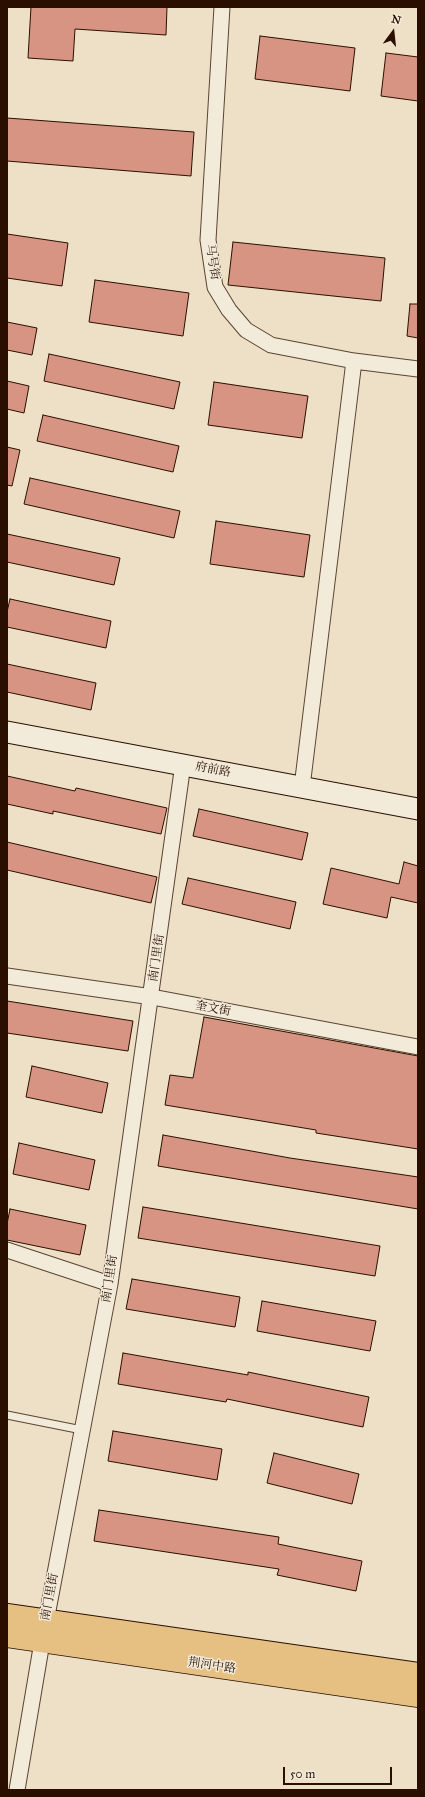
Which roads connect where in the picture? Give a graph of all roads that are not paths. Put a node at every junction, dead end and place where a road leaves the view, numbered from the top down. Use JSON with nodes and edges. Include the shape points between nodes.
{"nodes":[{"id":1,"x":222,"y":7,"type":"edge"},
{"id":2,"x":354,"y":361,"type":"junction"},
{"id":3,"x":418,"y":369,"type":"edge"},
{"id":4,"x":7,"y":732,"type":"edge"},
{"id":5,"x":183,"y":764,"type":"junction"},
{"id":6,"x":302,"y":787,"type":"junction"},
{"id":7,"x":418,"y":809,"type":"edge"},
{"id":8,"x":7,"y":976,"type":"edge"},
{"id":9,"x":152,"y":997,"type":"junction"},
{"id":10,"x":418,"y":1047,"type":"edge"},
{"id":11,"x":7,"y":1250,"type":"edge"},
{"id":12,"x":110,"y":1284,"type":"junction"},
{"id":13,"x":7,"y":1415,"type":"edge"},
{"id":14,"x":82,"y":1430,"type":"junction"},
{"id":15,"x":7,"y":1615,"type":"edge"},
{"id":16,"x":44,"y":1632,"type":"junction"},
{"id":17,"x":7,"y":1636,"type":"edge"},
{"id":18,"x":418,"y":1674,"type":"edge"},
{"id":19,"x":418,"y":1696,"type":"edge"},
{"id":20,"x":17,"y":1790,"type":"edge"}],
"edges":[{"from":1,"to":2,"type":"street","name":"马号街","via":[[208,240],[215,287],[228,310],[246,330],[271,345]]},
{"from":2,"to":3,"type":"street","name":"马号街"},
{"from":2,"to":6,"type":"street"},
{"from":4,"to":5,"type":"main road","name":"府前路"},
{"from":5,"to":6,"type":"main road","name":"府前路"},
{"from":5,"to":9,"type":"street","name":"南门里街"},
{"from":6,"to":7,"type":"main road","name":"府前路"},
{"from":8,"to":9,"type":"street","name":"奎文街"},
{"from":9,"to":10,"type":"street","name":"奎文街"},
{"from":9,"to":12,"type":"street","name":"南门里街"},
{"from":11,"to":12,"type":"street"},
{"from":12,"to":14,"type":"street","name":"南门里街"},
{"from":13,"to":14,"type":"lane"},
{"from":14,"to":16,"type":"street","name":"南门里街"},
{"from":15,"to":16,"type":"main road","name":"荆河中路"},
{"from":16,"to":17,"type":"main road","name":"荆河中路"},
{"from":16,"to":18,"type":"main road","name":"荆河中路"},
{"from":16,"to":19,"type":"main road","name":"荆河中路"},
{"from":16,"to":20,"type":"street","name":"南门里街"}]}
